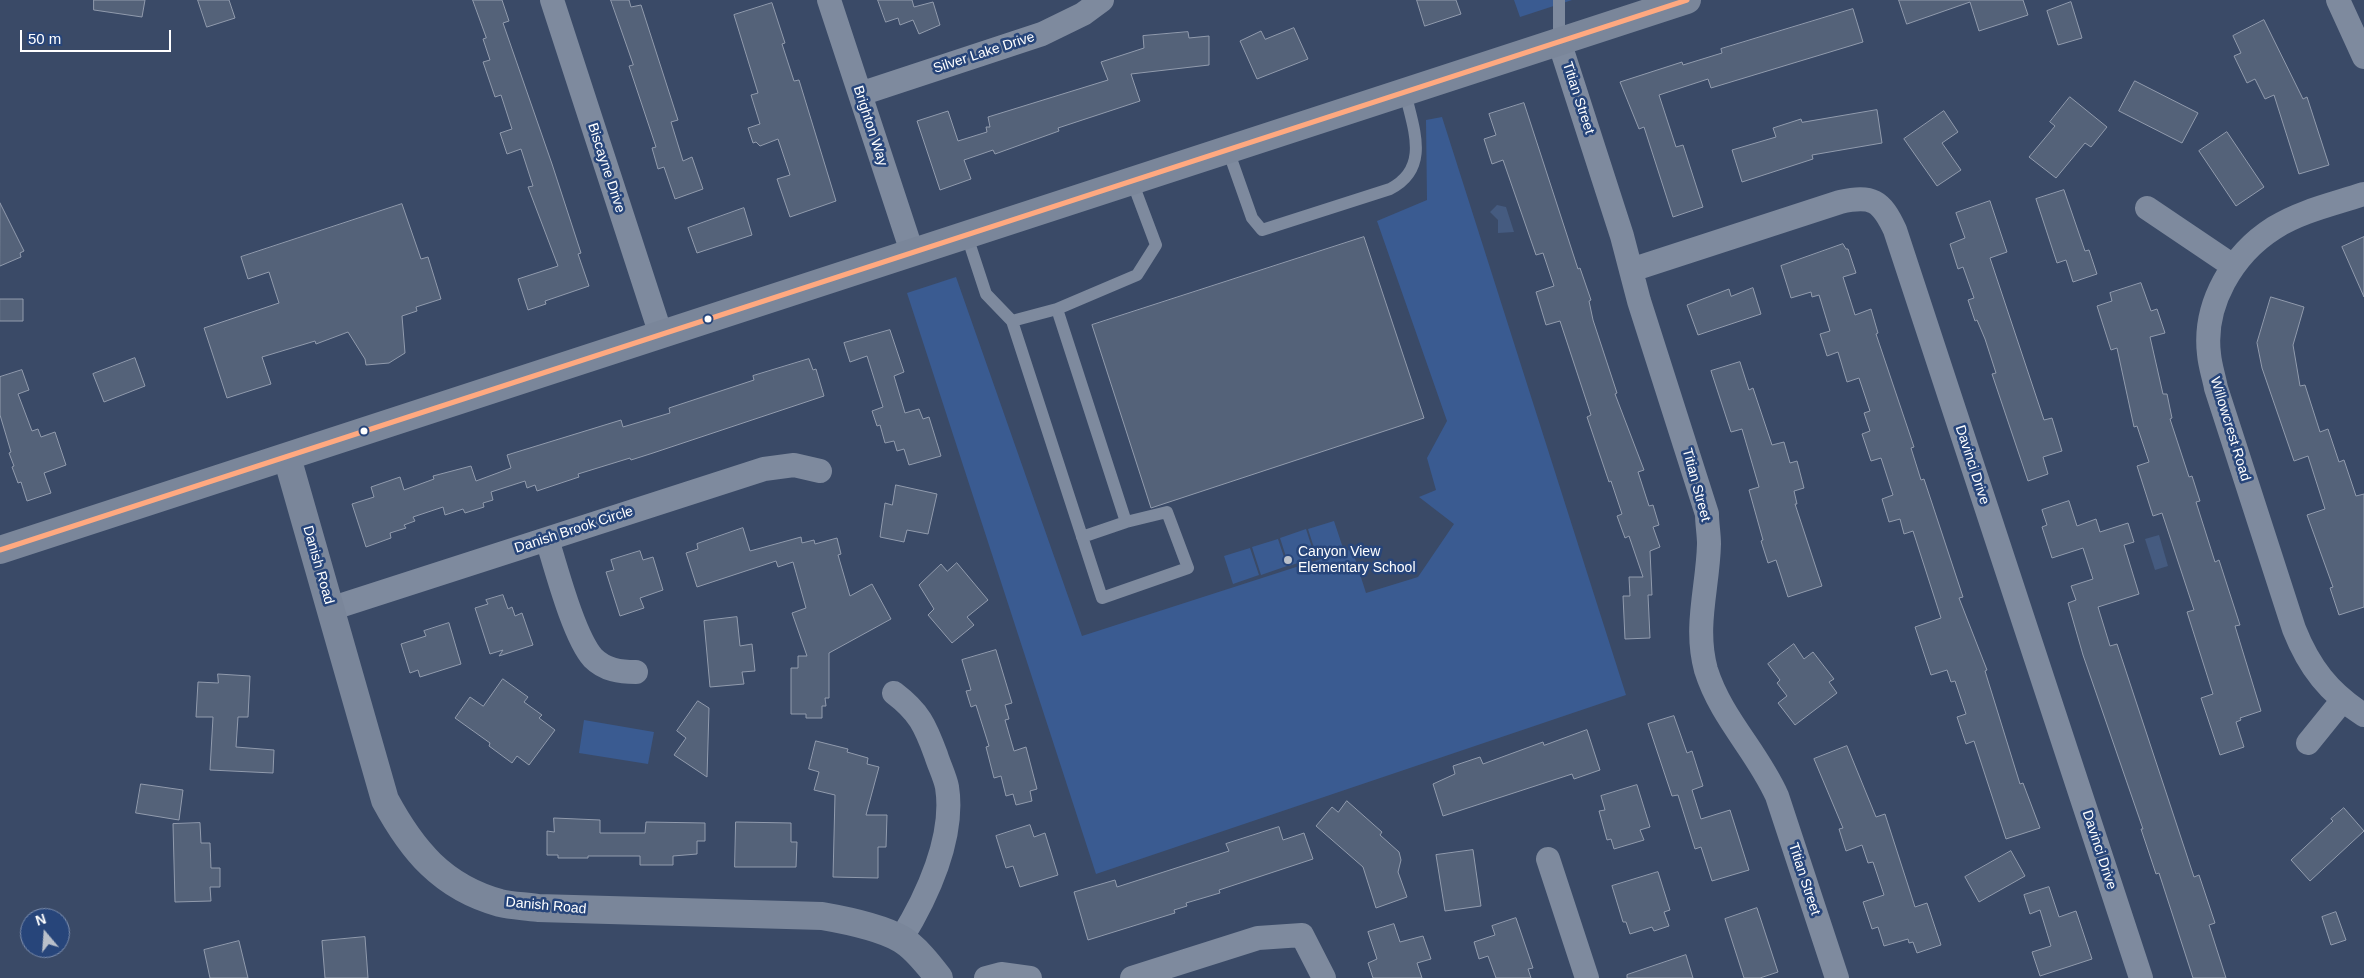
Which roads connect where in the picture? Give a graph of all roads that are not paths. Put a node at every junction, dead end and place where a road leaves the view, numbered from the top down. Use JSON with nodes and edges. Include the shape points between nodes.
{"nodes":[{"id":1,"x":552,"y":0,"type":"edge"},
{"id":2,"x":829,"y":0,"type":"edge"},
{"id":3,"x":1102,"y":0,"type":"edge"},
{"id":4,"x":1559,"y":0,"type":"edge"},
{"id":5,"x":1687,"y":0,"type":"edge"},
{"id":6,"x":2338,"y":0,"type":"edge"},
{"id":7,"x":1559,"y":41,"type":"junction"},
{"id":8,"x":2364,"y":57,"type":"edge"},
{"id":9,"x":1405,"y":92,"type":"junction"},
{"id":10,"x":860,"y":94,"type":"junction"},
{"id":11,"x":1228,"y":150,"type":"junction"},
{"id":12,"x":1132,"y":181,"type":"junction"},
{"id":13,"x":2364,"y":194,"type":"edge"},
{"id":14,"x":2147,"y":208,"type":"dead end"},
{"id":15,"x":967,"y":236,"type":"junction"},
{"id":16,"x":912,"y":252,"type":"junction"},
{"id":17,"x":2233,"y":266,"type":"junction"},
{"id":18,"x":1631,"y":270,"type":"junction"},
{"id":19,"x":1056,"y":308,"type":"junction"},
{"id":20,"x":1012,"y":320,"type":"junction"},
{"id":21,"x":661,"y":335,"type":"junction"},
{"id":22,"x":288,"y":457,"type":"junction"},
{"id":23,"x":820,"y":471,"type":"dead end"},
{"id":24,"x":1126,"y":522,"type":"junction"},
{"id":25,"x":1082,"y":537,"type":"junction"},
{"id":26,"x":547,"y":539,"type":"junction"},
{"id":27,"x":0,"y":550,"type":"edge"},
{"id":28,"x":330,"y":609,"type":"junction"},
{"id":29,"x":636,"y":672,"type":"dead end"},
{"id":30,"x":894,"y":693,"type":"dead end"},
{"id":31,"x":2342,"y":701,"type":"junction"},
{"id":32,"x":2364,"y":714,"type":"edge"},
{"id":33,"x":2308,"y":743,"type":"dead end"},
{"id":34,"x":1548,"y":859,"type":"dead end"},
{"id":35,"x":901,"y":939,"type":"junction"},
{"id":36,"x":939,"y":978,"type":"edge"},
{"id":37,"x":986,"y":978,"type":"edge"},
{"id":38,"x":1030,"y":978,"type":"edge"},
{"id":39,"x":1132,"y":978,"type":"edge"},
{"id":40,"x":1324,"y":978,"type":"edge"},
{"id":41,"x":1587,"y":978,"type":"edge"},
{"id":42,"x":1837,"y":978,"type":"edge"},
{"id":43,"x":2141,"y":978,"type":"edge"}],
"edges":[{"from":1,"to":21,"type":"street","name":"Biscayne Drive"},
{"from":2,"to":10,"type":"street","name":"Brighton Way"},
{"from":3,"to":10,"type":"street","name":"Silver Lake Drive","via":[[1042,34]]},
{"from":4,"to":7,"type":"lane"},
{"from":5,"to":7,"type":"main road"},
{"from":6,"to":8,"type":"street"},
{"from":7,"to":9,"type":"main road"},
{"from":7,"to":18,"type":"street","name":"Titian Street"},
{"from":9,"to":11,"type":"main road"},
{"from":9,"to":11,"type":"lane","via":[[1416,156],[1413,170],[1406,180],[1390,190],[1262,230],[1252,218]]},
{"from":10,"to":16,"type":"street","name":"Brighton Way"},
{"from":11,"to":12,"type":"main road"},
{"from":12,"to":15,"type":"main road"},
{"from":12,"to":19,"type":"lane","via":[[1156,245],[1137,274]]},
{"from":13,"to":17,"type":"street","name":"Willowcrest Road","via":[[2300,215],[2275,228],[2252,244]]},
{"from":14,"to":17,"type":"street"},
{"from":15,"to":16,"type":"main road"},
{"from":15,"to":20,"type":"lane","via":[[986,294]]},
{"from":16,"to":21,"type":"main road"},
{"from":17,"to":31,"type":"street","name":"Willowcrest Road","via":[[2217,296],[2209,324],[2209,354],[2216,388],[2304,655]]},
{"from":18,"to":42,"type":"street","name":"Titian Street","via":[[1706,514],[1709,544],[1700,637],[1706,669],[1718,701],[1756,756],[1774,790]]},
{"from":18,"to":43,"type":"street","name":"Davinci Drive","via":[[1840,202],[1859,198],[1875,201],[1887,212]]},
{"from":19,"to":20,"type":"lane"},
{"from":19,"to":24,"type":"lane"},
{"from":20,"to":25,"type":"lane"},
{"from":21,"to":22,"type":"main road"},
{"from":22,"to":27,"type":"main road"},
{"from":22,"to":28,"type":"main road","name":"Danish Road"},
{"from":23,"to":26,"type":"street","name":"Danish Brook Circle","via":[[794,465],[764,469]]},
{"from":24,"to":25,"type":"lane"},
{"from":24,"to":25,"type":"lane","via":[[1168,512],[1188,568],[1102,598]]},
{"from":26,"to":28,"type":"street","name":"Danish Brook Circle"},
{"from":26,"to":29,"type":"street","via":[[580,637],[594,658],[616,672]]},
{"from":28,"to":35,"type":"main road","name":"Danish Road","via":[[385,800],[419,853],[437,872],[457,885],[499,902],[538,908],[822,916],[854,922]]},
{"from":30,"to":35,"type":"street","via":[[912,707],[927,730],[946,786],[948,811],[939,857],[916,914]]},
{"from":31,"to":32,"type":"street","name":"Willowcrest Road"},
{"from":31,"to":33,"type":"street"},
{"from":34,"to":41,"type":"street"},
{"from":35,"to":36,"type":"main road","name":"Danish Road"},
{"from":37,"to":38,"type":"street","via":[[1001,974]]},
{"from":39,"to":40,"type":"street","via":[[1258,938],[1302,935]]}]}
